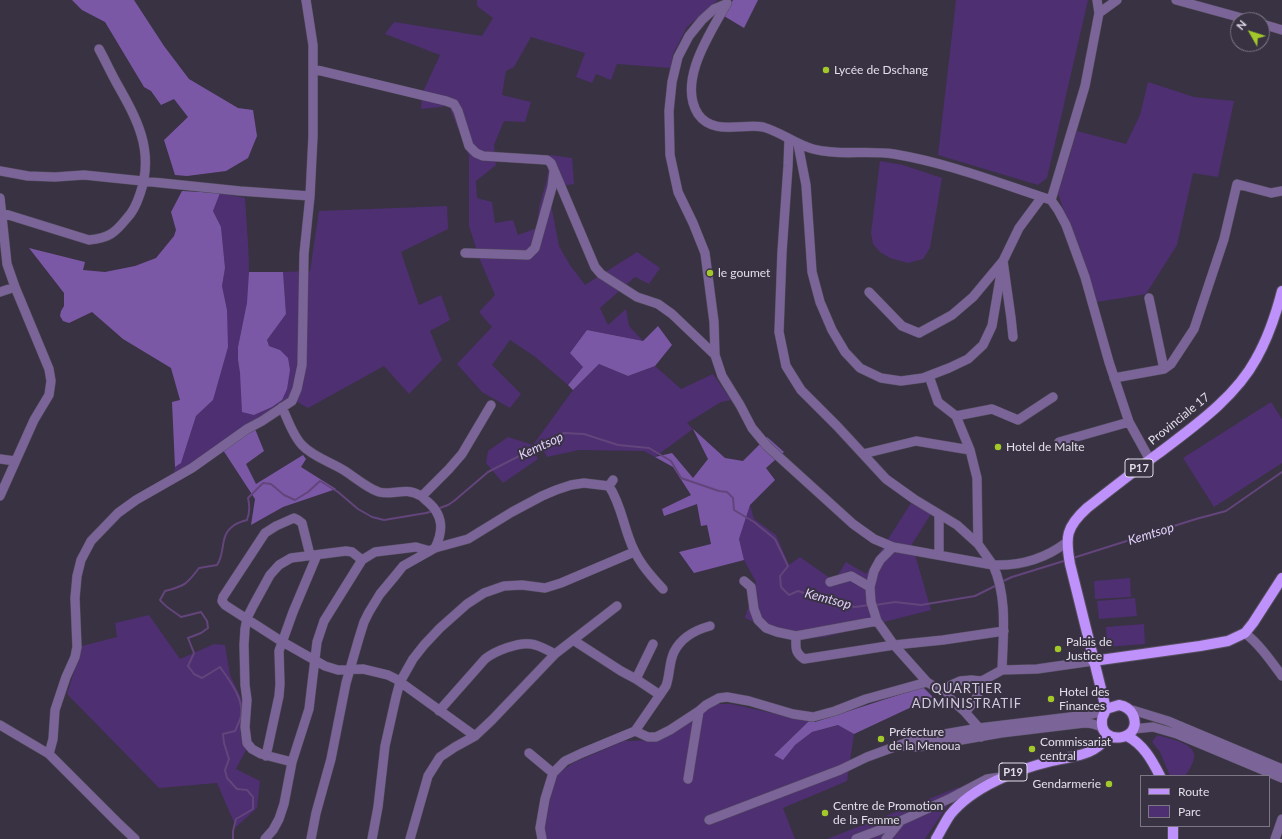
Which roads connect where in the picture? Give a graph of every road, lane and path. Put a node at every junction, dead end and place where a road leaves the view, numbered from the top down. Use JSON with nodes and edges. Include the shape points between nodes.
{"nodes":[{"id":1,"x":306,"y":0,"type":"edge"},
{"id":2,"x":1097,"y":0,"type":"edge"},
{"id":3,"x":1117,"y":0,"type":"edge"},
{"id":4,"x":1176,"y":0,"type":"edge"},
{"id":5,"x":727,"y":2,"type":"edge"},
{"id":6,"x":1099,"y":13,"type":"junction"},
{"id":7,"x":1230,"y":15,"type":"edge"},
{"id":8,"x":1270,"y":26,"type":"edge"},
{"id":9,"x":1282,"y":30,"type":"edge"},
{"id":10,"x":99,"y":49,"type":"dead end"},
{"id":11,"x":313,"y":69,"type":"junction"},
{"id":12,"x":789,"y":139,"type":"junction"},
{"id":13,"x":798,"y":144,"type":"junction"},
{"id":14,"x":554,"y":170,"type":"junction"},
{"id":15,"x":0,"y":171,"type":"edge"},
{"id":16,"x":145,"y":181,"type":"junction"},
{"id":17,"x":1282,"y":191,"type":"edge"},
{"id":18,"x":310,"y":196,"type":"junction"},
{"id":19,"x":0,"y":198,"type":"edge"},
{"id":20,"x":1046,"y":199,"type":"junction"},
{"id":21,"x":2,"y":213,"type":"junction"},
{"id":22,"x":465,"y":253,"type":"dead end"},
{"id":23,"x":1002,"y":261,"type":"junction"},
{"id":24,"x":15,"y":287,"type":"junction"},
{"id":25,"x":1282,"y":291,"type":"edge"},
{"id":26,"x":0,"y":292,"type":"edge"},
{"id":27,"x":869,"y":292,"type":"dead end"},
{"id":28,"x":1149,"y":298,"type":"dead end"},
{"id":29,"x":1280,"y":307,"type":"edge"},
{"id":30,"x":1013,"y":337,"type":"dead end"},
{"id":31,"x":715,"y":355,"type":"junction"},
{"id":32,"x":1164,"y":368,"type":"junction"},
{"id":33,"x":930,"y":376,"type":"junction"},
{"id":34,"x":1114,"y":378,"type":"junction"},
{"id":35,"x":1053,"y":397,"type":"dead end"},
{"id":36,"x":491,"y":405,"type":"dead end"},
{"id":37,"x":282,"y":407,"type":"junction"},
{"id":38,"x":956,"y":416,"type":"junction"},
{"id":39,"x":1129,"y":422,"type":"junction"},
{"id":40,"x":1059,"y":442,"type":"dead end"},
{"id":41,"x":970,"y":450,"type":"junction"},
{"id":42,"x":863,"y":454,"type":"junction"},
{"id":43,"x":0,"y":459,"type":"edge"},
{"id":44,"x":1150,"y":460,"type":"junction"},
{"id":45,"x":15,"y":461,"type":"junction"},
{"id":46,"x":0,"y":496,"type":"edge"},
{"id":47,"x":422,"y":496,"type":"junction"},
{"id":48,"x":939,"y":515,"type":"junction"},
{"id":49,"x":1067,"y":542,"type":"junction"},
{"id":50,"x":978,"y":544,"type":"junction"},
{"id":51,"x":893,"y":547,"type":"junction"},
{"id":52,"x":432,"y":549,"type":"junction"},
{"id":53,"x":634,"y":552,"type":"junction"},
{"id":54,"x":313,"y":555,"type":"junction"},
{"id":55,"x":939,"y":555,"type":"junction"},
{"id":56,"x":362,"y":560,"type":"junction"},
{"id":57,"x":993,"y":565,"type":"junction"},
{"id":58,"x":1282,"y":578,"type":"edge"},
{"id":59,"x":744,"y":581,"type":"dead end"},
{"id":60,"x":830,"y":582,"type":"dead end"},
{"id":61,"x":870,"y":587,"type":"junction"},
{"id":62,"x":663,"y":589,"type":"dead end"},
{"id":63,"x":617,"y":606,"type":"dead end"},
{"id":64,"x":247,"y":618,"type":"junction"},
{"id":65,"x":877,"y":621,"type":"junction"},
{"id":66,"x":710,"y":626,"type":"dead end"},
{"id":67,"x":1004,"y":630,"type":"junction"},
{"id":68,"x":1245,"y":633,"type":"junction"},
{"id":69,"x":796,"y":636,"type":"junction"},
{"id":70,"x":573,"y":640,"type":"junction"},
{"id":71,"x":281,"y":642,"type":"junction"},
{"id":72,"x":653,"y":644,"type":"dead end"},
{"id":73,"x":894,"y":645,"type":"junction"},
{"id":74,"x":555,"y":654,"type":"junction"},
{"id":75,"x":314,"y":660,"type":"junction"},
{"id":76,"x":1094,"y":661,"type":"junction"},
{"id":77,"x":350,"y":670,"type":"junction"},
{"id":78,"x":1002,"y":670,"type":"junction"},
{"id":79,"x":1282,"y":676,"type":"edge"},
{"id":80,"x":636,"y":679,"type":"junction"},
{"id":81,"x":982,"y":681,"type":"junction"},
{"id":82,"x":400,"y":682,"type":"junction"},
{"id":83,"x":927,"y":682,"type":"junction"},
{"id":84,"x":943,"y":692,"type":"junction"},
{"id":85,"x":660,"y":695,"type":"junction"},
{"id":86,"x":1129,"y":709,"type":"junction"},
{"id":87,"x":1106,"y":710,"type":"junction"},
{"id":88,"x":439,"y":711,"type":"junction"},
{"id":89,"x":700,"y":711,"type":"junction"},
{"id":90,"x":965,"y":712,"type":"junction"},
{"id":91,"x":0,"y":724,"type":"edge"},
{"id":92,"x":1103,"y":728,"type":"junction"},
{"id":93,"x":635,"y":731,"type":"junction"},
{"id":94,"x":980,"y":732,"type":"junction"},
{"id":95,"x":1130,"y":732,"type":"junction"},
{"id":96,"x":475,"y":736,"type":"junction"},
{"id":97,"x":1109,"y":736,"type":"junction"},
{"id":98,"x":1208,"y":743,"type":"junction"},
{"id":99,"x":529,"y":753,"type":"dead end"},
{"id":100,"x":49,"y":754,"type":"junction"},
{"id":101,"x":266,"y":756,"type":"junction"},
{"id":102,"x":292,"y":762,"type":"junction"},
{"id":103,"x":1282,"y":769,"type":"edge"},
{"id":104,"x":553,"y":773,"type":"junction"},
{"id":105,"x":1159,"y":775,"type":"edge"},
{"id":106,"x":1004,"y":777,"type":"junction"},
{"id":107,"x":1282,"y":778,"type":"edge"},
{"id":108,"x":688,"y":779,"type":"dead end"},
{"id":109,"x":1282,"y":819,"type":"edge"},
{"id":110,"x":709,"y":820,"type":"dead end"},
{"id":111,"x":901,"y":820,"type":"junction"},
{"id":112,"x":1173,"y":827,"type":"edge"},
{"id":113,"x":135,"y":839,"type":"edge"},
{"id":114,"x":265,"y":839,"type":"edge"},
{"id":115,"x":311,"y":839,"type":"edge"},
{"id":116,"x":372,"y":839,"type":"edge"},
{"id":117,"x":410,"y":839,"type":"edge"},
{"id":118,"x":542,"y":839,"type":"edge"},
{"id":119,"x":856,"y":839,"type":"edge"},
{"id":120,"x":886,"y":839,"type":"edge"},
{"id":121,"x":936,"y":839,"type":"edge"},
{"id":122,"x":1173,"y":839,"type":"edge"},
{"id":123,"x":1275,"y":839,"type":"edge"}],
"edges":[{"from":1,"to":11,"type":"street"},
{"from":2,"to":6,"type":"street"},
{"from":3,"to":6,"type":"street"},
{"from":4,"to":7,"type":"street"},
{"from":5,"to":12,"type":"street","via":[[701,51],[692,78],[691,94],[694,107],[708,124],[721,127],[758,126],[771,129]]},
{"from":5,"to":31,"type":"street","via":[[714,9],[689,36],[678,57],[669,111],[670,155],[678,192],[705,253],[714,322]]},
{"from":6,"to":20,"type":"street","via":[[1085,86]]},
{"from":8,"to":9,"type":"street"},
{"from":10,"to":16,"type":"street","via":[[130,106],[143,137]]},
{"from":11,"to":14,"type":"street","via":[[454,104],[469,146],[476,153],[483,156],[547,160]]},
{"from":11,"to":18,"type":"street"},
{"from":12,"to":13,"type":"street"},
{"from":12,"to":42,"type":"street","via":[[779,332],[786,366],[801,390]]},
{"from":13,"to":20,"type":"street","via":[[834,152],[894,154],[951,167]]},
{"from":13,"to":33,"type":"street","via":[[806,185],[812,272],[820,302],[832,330],[845,352],[860,368],[882,378],[901,381]]},
{"from":14,"to":22,"type":"street","via":[[552,187],[535,248],[531,253]]},
{"from":14,"to":31,"type":"street","via":[[595,267],[601,274],[637,297],[658,304]]},
{"from":15,"to":16,"type":"street","via":[[28,176],[84,175]]},
{"from":16,"to":18,"type":"street"},
{"from":16,"to":21,"type":"street","via":[[132,213],[117,230],[102,239],[89,240]]},
{"from":17,"to":32,"type":"street","via":[[1271,193],[1237,184],[1224,239],[1194,329],[1171,364]]},
{"from":18,"to":37,"type":"street","via":[[304,254],[302,365],[292,401]]},
{"from":19,"to":21,"type":"street"},
{"from":20,"to":23,"type":"street","via":[[1019,228]]},
{"from":20,"to":34,"type":"street","via":[[1058,210],[1066,225],[1085,277]]},
{"from":21,"to":24,"type":"street","via":[[6,257]]},
{"from":23,"to":27,"type":"street","via":[[974,297],[958,311],[919,333],[902,326]]},
{"from":23,"to":30,"type":"street"},
{"from":23,"to":33,"type":"street","via":[[992,326],[984,345],[968,359]]},
{"from":24,"to":26,"type":"street"},
{"from":24,"to":45,"type":"street","via":[[49,368],[51,381],[49,395]]},
{"from":25,"to":29,"type":"main road","name":"Provinciale 17","number":"P17"},
{"from":28,"to":32,"type":"street"},
{"from":29,"to":44,"type":"main road","name":"Provinciale 17","number":"P17","via":[[1256,359],[1240,382],[1197,424]]},
{"from":31,"to":51,"type":"street","via":[[722,376],[752,428],[766,446],[853,524],[874,539]]},
{"from":32,"to":34,"type":"street"},
{"from":33,"to":38,"type":"street","via":[[938,402]]},
{"from":34,"to":39,"type":"street"},
{"from":35,"to":38,"type":"street","via":[[1018,420],[992,409]]},
{"from":36,"to":47,"type":"street","via":[[462,454]]},
{"from":37,"to":47,"type":"street","via":[[300,444],[311,454],[371,489],[381,492],[406,490]]},
{"from":37,"to":100,"type":"street","via":[[192,468],[118,513],[91,541],[81,560],[77,576],[77,647],[55,710]]},
{"from":38,"to":41,"type":"street"},
{"from":39,"to":40,"type":"street"},
{"from":39,"to":44,"type":"street"},
{"from":41,"to":42,"type":"street","via":[[916,441]]},
{"from":41,"to":50,"type":"street","via":[[977,478]]},
{"from":42,"to":48,"type":"street","via":[[886,479]]},
{"from":43,"to":45,"type":"street"},
{"from":44,"to":49,"type":"main road","name":"Provinciale 17","number":"P17","via":[[1086,508],[1075,519]]},
{"from":45,"to":46,"type":"street"},
{"from":47,"to":52,"type":"street","via":[[438,514],[442,529],[440,539]]},
{"from":48,"to":50,"type":"street","via":[[956,525]]},
{"from":48,"to":55,"type":"street"},
{"from":49,"to":57,"type":"street","via":[[1056,551],[1028,562],[1007,566]]},
{"from":49,"to":76,"type":"main road","name":"Provinciale 17","number":"P17"},
{"from":50,"to":57,"type":"street"},
{"from":51,"to":55,"type":"street"},
{"from":51,"to":61,"type":"street","via":[[880,560]]},
{"from":52,"to":53,"type":"street","via":[[468,539],[556,490],[584,483],[611,483]]},
{"from":52,"to":56,"type":"street","via":[[416,547],[374,552]]},
{"from":52,"to":77,"type":"street","via":[[403,566],[380,594],[364,622]]},
{"from":53,"to":62,"type":"street"},
{"from":53,"to":82,"type":"street","via":[[561,584],[545,588],[504,586],[484,593],[440,628],[413,659]]},
{"from":54,"to":56,"type":"street","via":[[352,552]]},
{"from":54,"to":64,"type":"street","via":[[291,558],[279,565],[270,575]]},
{"from":54,"to":64,"type":"street","via":[[302,523],[294,518],[265,533],[223,596],[222,601],[225,604]]},
{"from":54,"to":71,"type":"street"},
{"from":55,"to":57,"type":"street"},
{"from":56,"to":75,"type":"street","via":[[324,621]]},
{"from":57,"to":67,"type":"street","via":[[1003,601]]},
{"from":58,"to":68,"type":"main road"},
{"from":59,"to":69,"type":"street","via":[[751,587],[758,620],[766,628]]},
{"from":60,"to":61,"type":"street","via":[[851,576]]},
{"from":61,"to":65,"type":"street","via":[[871,602]]},
{"from":63,"to":70,"type":"street"},
{"from":64,"to":71,"type":"street"},
{"from":64,"to":101,"type":"street","via":[[244,645],[246,737],[252,750]]},
{"from":65,"to":69,"type":"street"},
{"from":65,"to":73,"type":"street"},
{"from":66,"to":85,"type":"street","via":[[699,629],[681,642],[674,652],[669,678]]},
{"from":67,"to":73,"type":"street"},
{"from":67,"to":78,"type":"street"},
{"from":68,"to":76,"type":"main road","via":[[1228,641]]},
{"from":68,"to":79,"type":"street","via":[[1268,656]]},
{"from":69,"to":73,"type":"street","via":[[798,655],[804,659]]},
{"from":70,"to":74,"type":"street"},
{"from":70,"to":80,"type":"street"},
{"from":71,"to":75,"type":"street"},
{"from":71,"to":101,"type":"street","via":[[278,651],[279,696]]},
{"from":72,"to":80,"type":"street"},
{"from":73,"to":83,"type":"street"},
{"from":74,"to":88,"type":"street","via":[[538,646],[526,644],[491,655]]},
{"from":74,"to":96,"type":"street"},
{"from":75,"to":77,"type":"street","via":[[338,670]]},
{"from":75,"to":102,"type":"street","via":[[309,708]]},
{"from":76,"to":78,"type":"street","via":[[1037,669]]},
{"from":76,"to":87,"type":"main road","name":"Provinciale 17","number":"P17"},
{"from":77,"to":82,"type":"street","via":[[378,672]]},
{"from":77,"to":115,"type":"street"},
{"from":78,"to":81,"type":"street"},
{"from":80,"to":85,"type":"street"},
{"from":81,"to":84,"type":"street","via":[[960,681]]},
{"from":81,"to":90,"type":"street","via":[[978,695]]},
{"from":82,"to":88,"type":"street"},
{"from":82,"to":116,"type":"street","via":[[384,746]]},
{"from":83,"to":84,"type":"street"},
{"from":83,"to":89,"type":"street","via":[[813,717],[728,697],[713,700]]},
{"from":84,"to":90,"type":"street"},
{"from":85,"to":93,"type":"street"},
{"from":86,"to":87,"type":"main road","via":[[1118,705]]},
{"from":86,"to":95,"type":"main road","via":[[1135,724]]},
{"from":86,"to":98,"type":"street","via":[[1168,721]]},
{"from":87,"to":92,"type":"main road","via":[[1102,719]]},
{"from":87,"to":94,"type":"street"},
{"from":88,"to":96,"type":"street"},
{"from":89,"to":93,"type":"street","via":[[656,737],[648,737]]},
{"from":89,"to":108,"type":"street"},
{"from":90,"to":94,"type":"street"},
{"from":91,"to":100,"type":"street"},
{"from":92,"to":94,"type":"street","via":[[1097,724],[1084,723]]},
{"from":92,"to":97,"type":"main road"},
{"from":93,"to":104,"type":"street","via":[[582,753],[565,762]]},
{"from":94,"to":110,"type":"street","via":[[916,740]]},
{"from":95,"to":97,"type":"main road","via":[[1118,738]]},
{"from":95,"to":98,"type":"street","via":[[1161,729]]},
{"from":95,"to":105,"type":"main road"},
{"from":96,"to":117,"type":"street","via":[[440,757],[428,776]]},
{"from":97,"to":106,"type":"main road","number":"P19","via":[[1090,752],[1030,766]]},
{"from":98,"to":103,"type":"street"},
{"from":98,"to":107,"type":"street"},
{"from":99,"to":104,"type":"street"},
{"from":100,"to":113,"type":"street"},
{"from":101,"to":102,"type":"street"},
{"from":102,"to":114,"type":"street","via":[[279,819]]},
{"from":104,"to":118,"type":"street","via":[[540,828]]},
{"from":106,"to":111,"type":"street","via":[[987,779]]},
{"from":106,"to":121,"type":"main road","number":"P19","via":[[961,804]]},
{"from":109,"to":123,"type":"street"},
{"from":111,"to":119,"type":"street"},
{"from":111,"to":120,"type":"street"},
{"from":112,"to":122,"type":"main road"}]}
